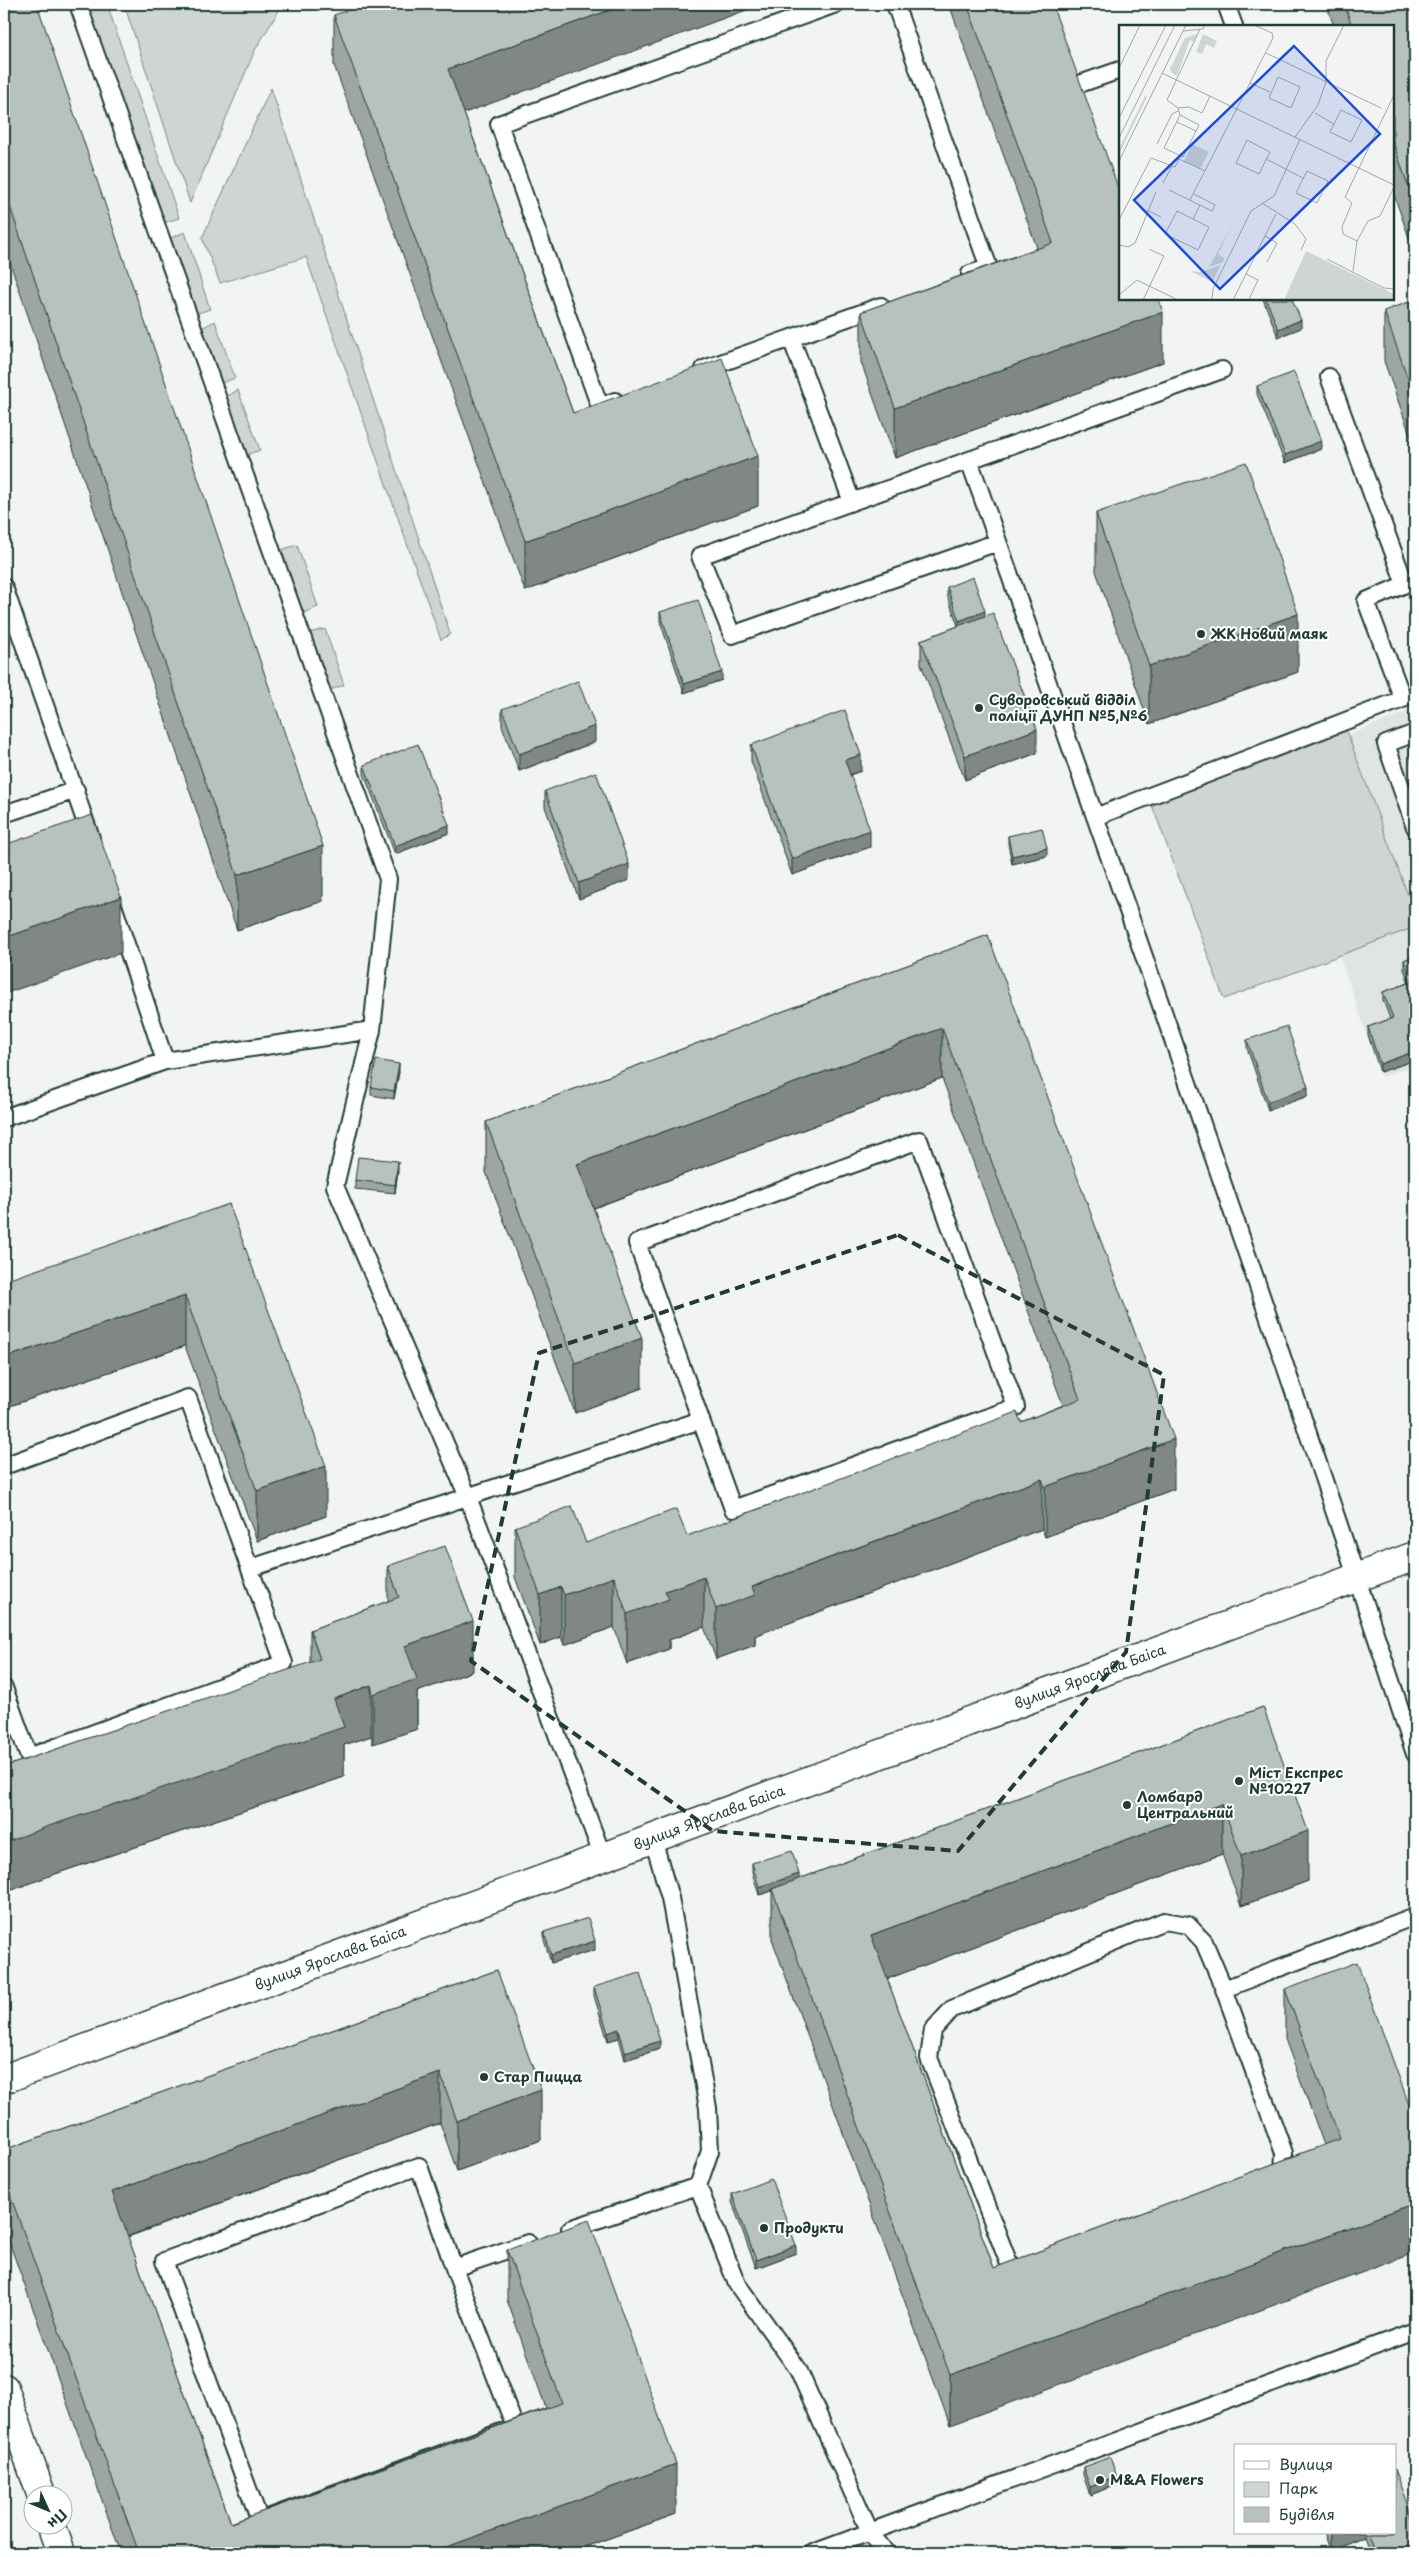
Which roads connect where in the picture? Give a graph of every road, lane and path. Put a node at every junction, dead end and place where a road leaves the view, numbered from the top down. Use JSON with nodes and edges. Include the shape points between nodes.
{"nodes":[{"id":1,"x":78,"y":4,"type":"edge"},
{"id":2,"x":836,"y":4,"type":"edge"},
{"id":3,"x":895,"y":4,"type":"edge"},
{"id":4,"x":1226,"y":4,"type":"edge"},
{"id":5,"x":1234,"y":25,"type":"edge"},
{"id":6,"x":1119,"y":70,"type":"edge"},
{"id":7,"x":1065,"y":89,"type":"edge"},
{"id":8,"x":953,"y":280,"type":"edge"},
{"id":9,"x":899,"y":300,"type":"edge"},
{"id":10,"x":791,"y":338,"type":"junction"},
{"id":11,"x":1222,"y":370,"type":"dead end"},
{"id":12,"x":691,"y":374,"type":"edge"},
{"id":13,"x":1329,"y":377,"type":"dead end"},
{"id":14,"x":627,"y":397,"type":"edge"},
{"id":15,"x":969,"y":460,"type":"junction"},
{"id":16,"x":852,"y":502,"type":"junction"},
{"id":17,"x":998,"y":542,"type":"junction"},
{"id":18,"x":1410,"y":582,"type":"edge"},
{"id":19,"x":4,"y":587,"type":"edge"},
{"id":20,"x":1415,"y":734,"type":"edge"},
{"id":21,"x":76,"y":790,"type":"junction"},
{"id":22,"x":4,"y":814,"type":"edge"},
{"id":23,"x":1095,"y":817,"type":"junction"},
{"id":24,"x":1415,"y":828,"type":"edge"},
{"id":25,"x":97,"y":855,"type":"edge"},
{"id":26,"x":109,"y":893,"type":"edge"},
{"id":27,"x":372,"y":1030,"type":"junction"},
{"id":28,"x":164,"y":1061,"type":"junction"},
{"id":29,"x":4,"y":1118,"type":"edge"},
{"id":30,"x":701,"y":1420,"type":"junction"},
{"id":31,"x":4,"y":1466,"type":"edge"},
{"id":32,"x":468,"y":1497,"type":"junction"},
{"id":33,"x":1415,"y":1556,"type":"edge"},
{"id":34,"x":251,"y":1568,"type":"junction"},
{"id":35,"x":1357,"y":1578,"type":"junction"},
{"id":36,"x":4,"y":1688,"type":"edge"},
{"id":37,"x":1415,"y":1754,"type":"edge"},
{"id":38,"x":654,"y":1839,"type":"junction"},
{"id":39,"x":603,"y":1857,"type":"junction"},
{"id":40,"x":1415,"y":1916,"type":"edge"},
{"id":41,"x":1224,"y":1989,"type":"junction"},
{"id":42,"x":4,"y":2079,"type":"edge"},
{"id":43,"x":698,"y":2186,"type":"junction"},
{"id":44,"x":557,"y":2234,"type":"edge"},
{"id":45,"x":539,"y":2240,"type":"edge"},
{"id":46,"x":454,"y":2268,"type":"junction"},
{"id":47,"x":1415,"y":2331,"type":"edge"},
{"id":48,"x":4,"y":2388,"type":"edge"},
{"id":49,"x":38,"y":2484,"type":"edge"},
{"id":50,"x":870,"y":2532,"type":"junction"},
{"id":51,"x":54,"y":2534,"type":"edge"},
{"id":52,"x":61,"y":2553,"type":"edge"},
{"id":53,"x":813,"y":2553,"type":"edge"},
{"id":54,"x":886,"y":2553,"type":"edge"}],
"edges":[{"from":1,"to":27,"type":"lane","via":[[388,879]]},
{"from":2,"to":14,"type":"lane","via":[[499,124],[600,407]]},
{"from":3,"to":8,"type":"lane","via":[[989,268]]},
{"from":4,"to":5,"type":"lane"},
{"from":6,"to":7,"type":"lane"},
{"from":9,"to":10,"type":"lane"},
{"from":10,"to":12,"type":"lane"},
{"from":10,"to":16,"type":"lane"},
{"from":11,"to":15,"type":"lane"},
{"from":13,"to":18,"type":"lane"},
{"from":15,"to":16,"type":"lane"},
{"from":15,"to":17,"type":"lane"},
{"from":16,"to":17,"type":"lane","via":[[700,556],[732,635]]},
{"from":17,"to":23,"type":"lane"},
{"from":18,"to":23,"type":"lane","via":[[1366,601],[1403,699]]},
{"from":19,"to":21,"type":"lane"},
{"from":20,"to":24,"type":"lane","via":[[1386,744]]},
{"from":21,"to":22,"type":"lane"},
{"from":21,"to":25,"type":"lane"},
{"from":23,"to":35,"type":"lane"},
{"from":26,"to":28,"type":"lane"},
{"from":27,"to":28,"type":"lane"},
{"from":27,"to":32,"type":"lane","via":[[335,1186]]},
{"from":28,"to":29,"type":"lane"},
{"from":30,"to":30,"type":"lane","via":[[637,1242],[919,1140],[1016,1407],[733,1509]]},
{"from":30,"to":32,"type":"lane"},
{"from":31,"to":34,"type":"lane","via":[[188,1398]]},
{"from":32,"to":34,"type":"lane"},
{"from":32,"to":39,"type":"lane"},
{"from":33,"to":35,"type":"street","name":"вулиця Ярослава Баіса"},
{"from":34,"to":36,"type":"lane","via":[[284,1663],[29,1757]]},
{"from":35,"to":37,"type":"lane"},
{"from":35,"to":38,"type":"street","name":"вулиця Ярослава Баіса"},
{"from":38,"to":39,"type":"street","name":"вулиця Ярослава Баіса"},
{"from":38,"to":43,"type":"lane","via":[[670,1898],[708,2108],[710,2151]]},
{"from":39,"to":42,"type":"street","name":"вулиця Ярослава Баіса"},
{"from":40,"to":41,"type":"lane"},
{"from":41,"to":41,"type":"lane","via":[[1284,2153],[1283,2174],[1268,2189],[1042,2277],[1023,2275],[1008,2260],[929,2058],[933,2030],[952,2009],[1164,1921],[1188,1925],[1204,1942]]},
{"from":43,"to":44,"type":"lane"},
{"from":43,"to":50,"type":"lane","via":[[737,2284],[798,2369]]},
{"from":45,"to":46,"type":"lane"},
{"from":46,"to":46,"type":"lane","via":[[515,2426],[260,2522],[164,2261],[419,2166]]},
{"from":47,"to":50,"type":"lane"},
{"from":48,"to":49,"type":"street"},
{"from":50,"to":53,"type":"lane"},
{"from":50,"to":54,"type":"lane"},
{"from":51,"to":52,"type":"street"}]}
